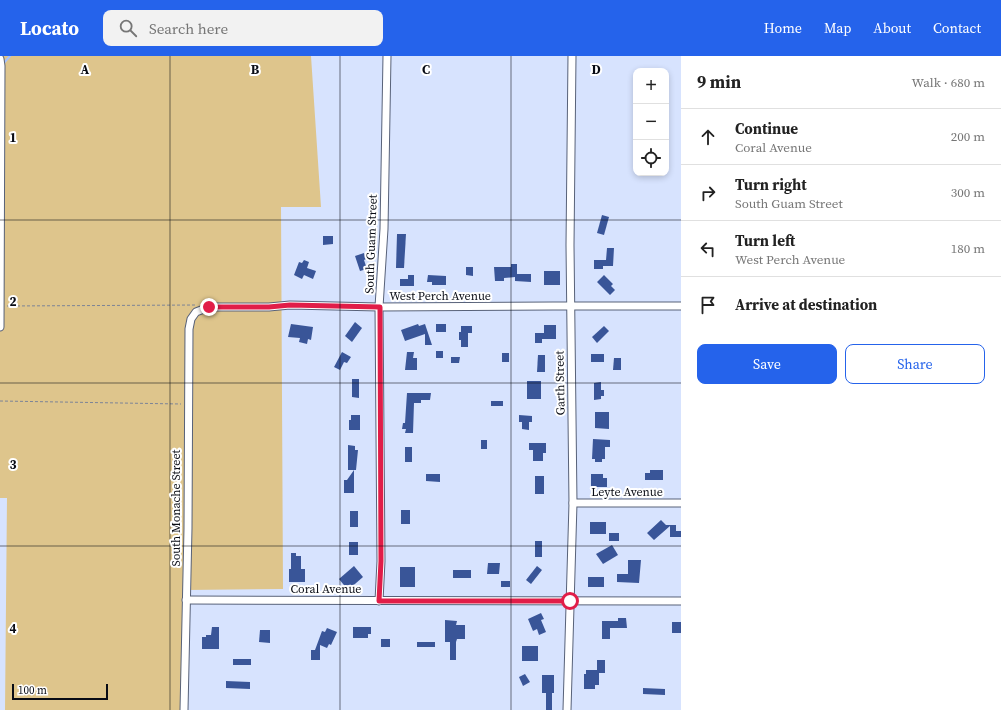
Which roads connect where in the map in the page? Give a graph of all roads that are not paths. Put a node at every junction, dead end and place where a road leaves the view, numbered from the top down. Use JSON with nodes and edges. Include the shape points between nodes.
{"nodes":[{"id":1,"x":387,"y":56,"type":"edge"},
{"id":2,"x":572,"y":56,"type":"edge"},
{"id":3,"x":0,"y":59,"type":"edge"},
{"id":4,"x":0,"y":306,"type":"edge"},
{"id":5,"x":571,"y":306,"type":"junction"},
{"id":6,"x":681,"y":306,"type":"edge"},
{"id":7,"x":201,"y":307,"type":"joint"},
{"id":8,"x":380,"y":307,"type":"junction"},
{"id":9,"x":0,"y":327,"type":"edge"},
{"id":10,"x":573,"y":503,"type":"junction"},
{"id":11,"x":681,"y":503,"type":"edge"},
{"id":12,"x":186,"y":600,"type":"junction"},
{"id":13,"x":379,"y":601,"type":"junction"},
{"id":14,"x":570,"y":601,"type":"junction"},
{"id":15,"x":681,"y":601,"type":"edge"},
{"id":16,"x":184,"y":710,"type":"edge"},
{"id":17,"x":567,"y":710,"type":"edge"}],
"edges":[{"from":1,"to":8,"type":"street","name":"South Guam Street"},
{"from":2,"to":5,"type":"street","name":"Garth Street"},
{"from":3,"to":4,"type":"street"},
{"from":4,"to":9,"type":"street"},
{"from":5,"to":6,"type":"street","name":"West Perch Avenue"},
{"from":5,"to":8,"type":"street","name":"West Perch Avenue"},
{"from":5,"to":10,"type":"street","name":"Garth Street"},
{"from":7,"to":8,"type":"street","name":"West Perch Avenue"},
{"from":7,"to":12,"type":"street","name":"South Monache Street","via":[[191,319],[189,329]]},
{"from":8,"to":13,"type":"street","name":"South Guam Street"},
{"from":10,"to":11,"type":"street","name":"Leyte Avenue"},
{"from":10,"to":14,"type":"street","name":"Garth Street"},
{"from":12,"to":13,"type":"street","name":"Coral Avenue"},
{"from":12,"to":16,"type":"street","name":"South Monache Street"},
{"from":13,"to":14,"type":"street","name":"Coral Avenue"},
{"from":14,"to":15,"type":"street","name":"Coral Avenue"},
{"from":14,"to":17,"type":"street","name":"Garth Street"}]}
